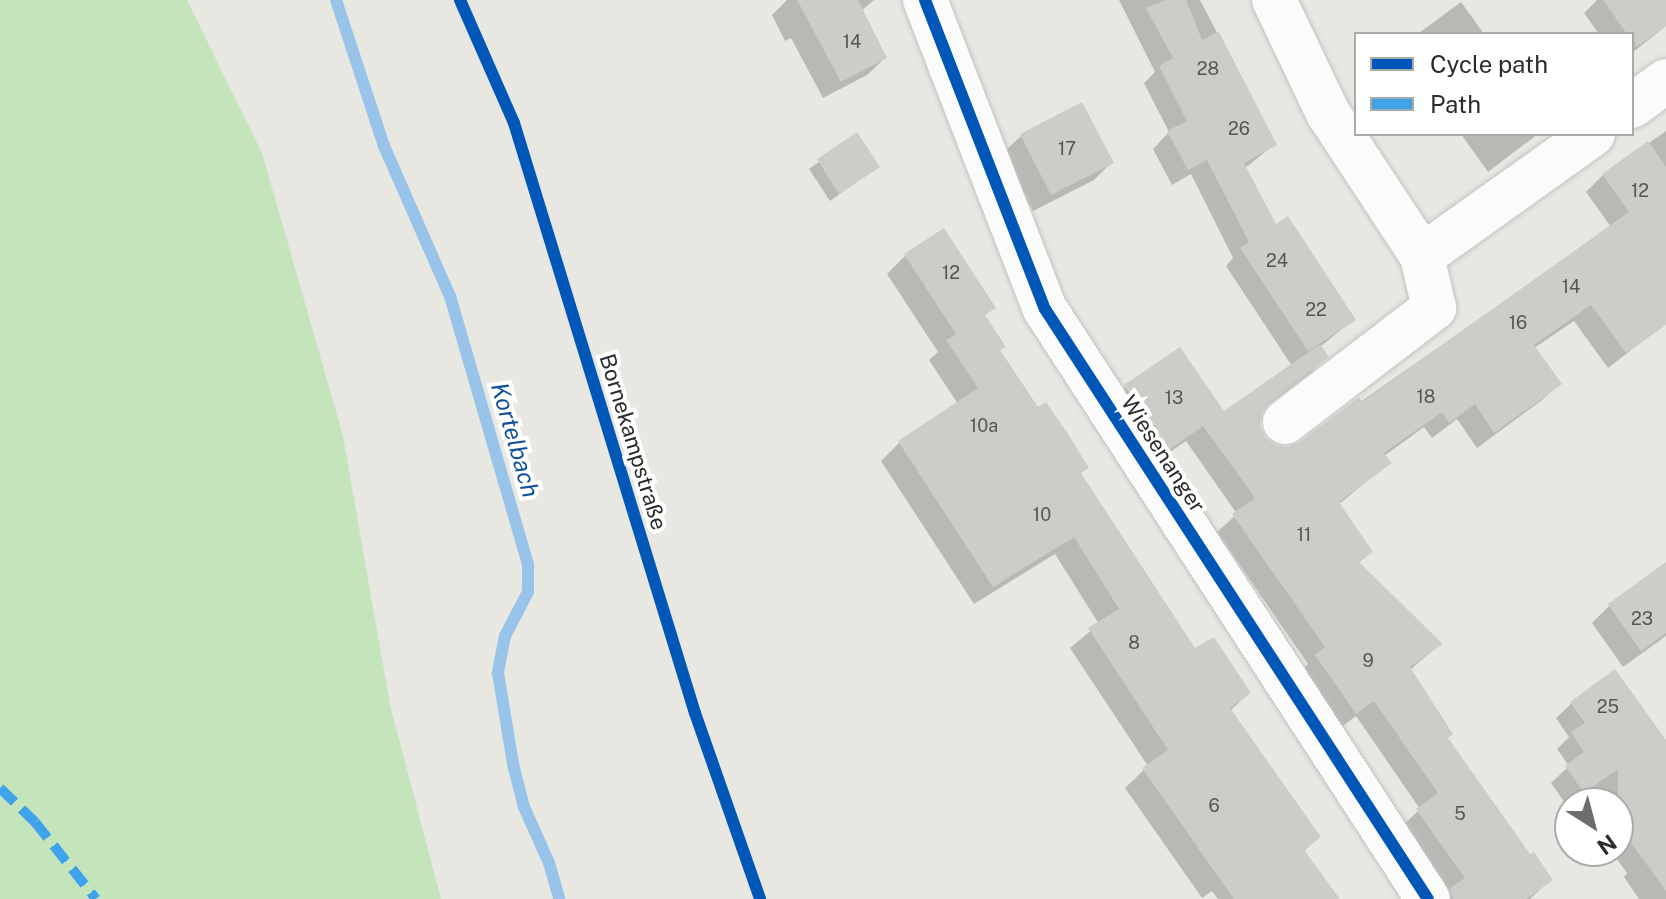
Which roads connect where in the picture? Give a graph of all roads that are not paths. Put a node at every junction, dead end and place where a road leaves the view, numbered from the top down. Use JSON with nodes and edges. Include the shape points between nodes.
{"nodes":[{"id":1,"x":925,"y":0,"type":"edge"},
{"id":2,"x":1274,"y":0,"type":"edge"},
{"id":3,"x":1666,"y":81,"type":"edge"},
{"id":4,"x":1634,"y":105,"type":"edge"},
{"id":5,"x":1590,"y":136,"type":"edge"},
{"id":6,"x":1422,"y":256,"type":"junction"},
{"id":7,"x":1285,"y":422,"type":"dead end"},
{"id":8,"x":1428,"y":899,"type":"edge"}],
"edges":[{"from":1,"to":8,"type":"street","name":"Wiesenanger","via":[[1045,309]]},
{"from":2,"to":6,"type":"street","via":[[1328,113]]},
{"from":3,"to":4,"type":"street"},
{"from":5,"to":6,"type":"street"},
{"from":6,"to":7,"type":"street","via":[[1434,308]]}]}
